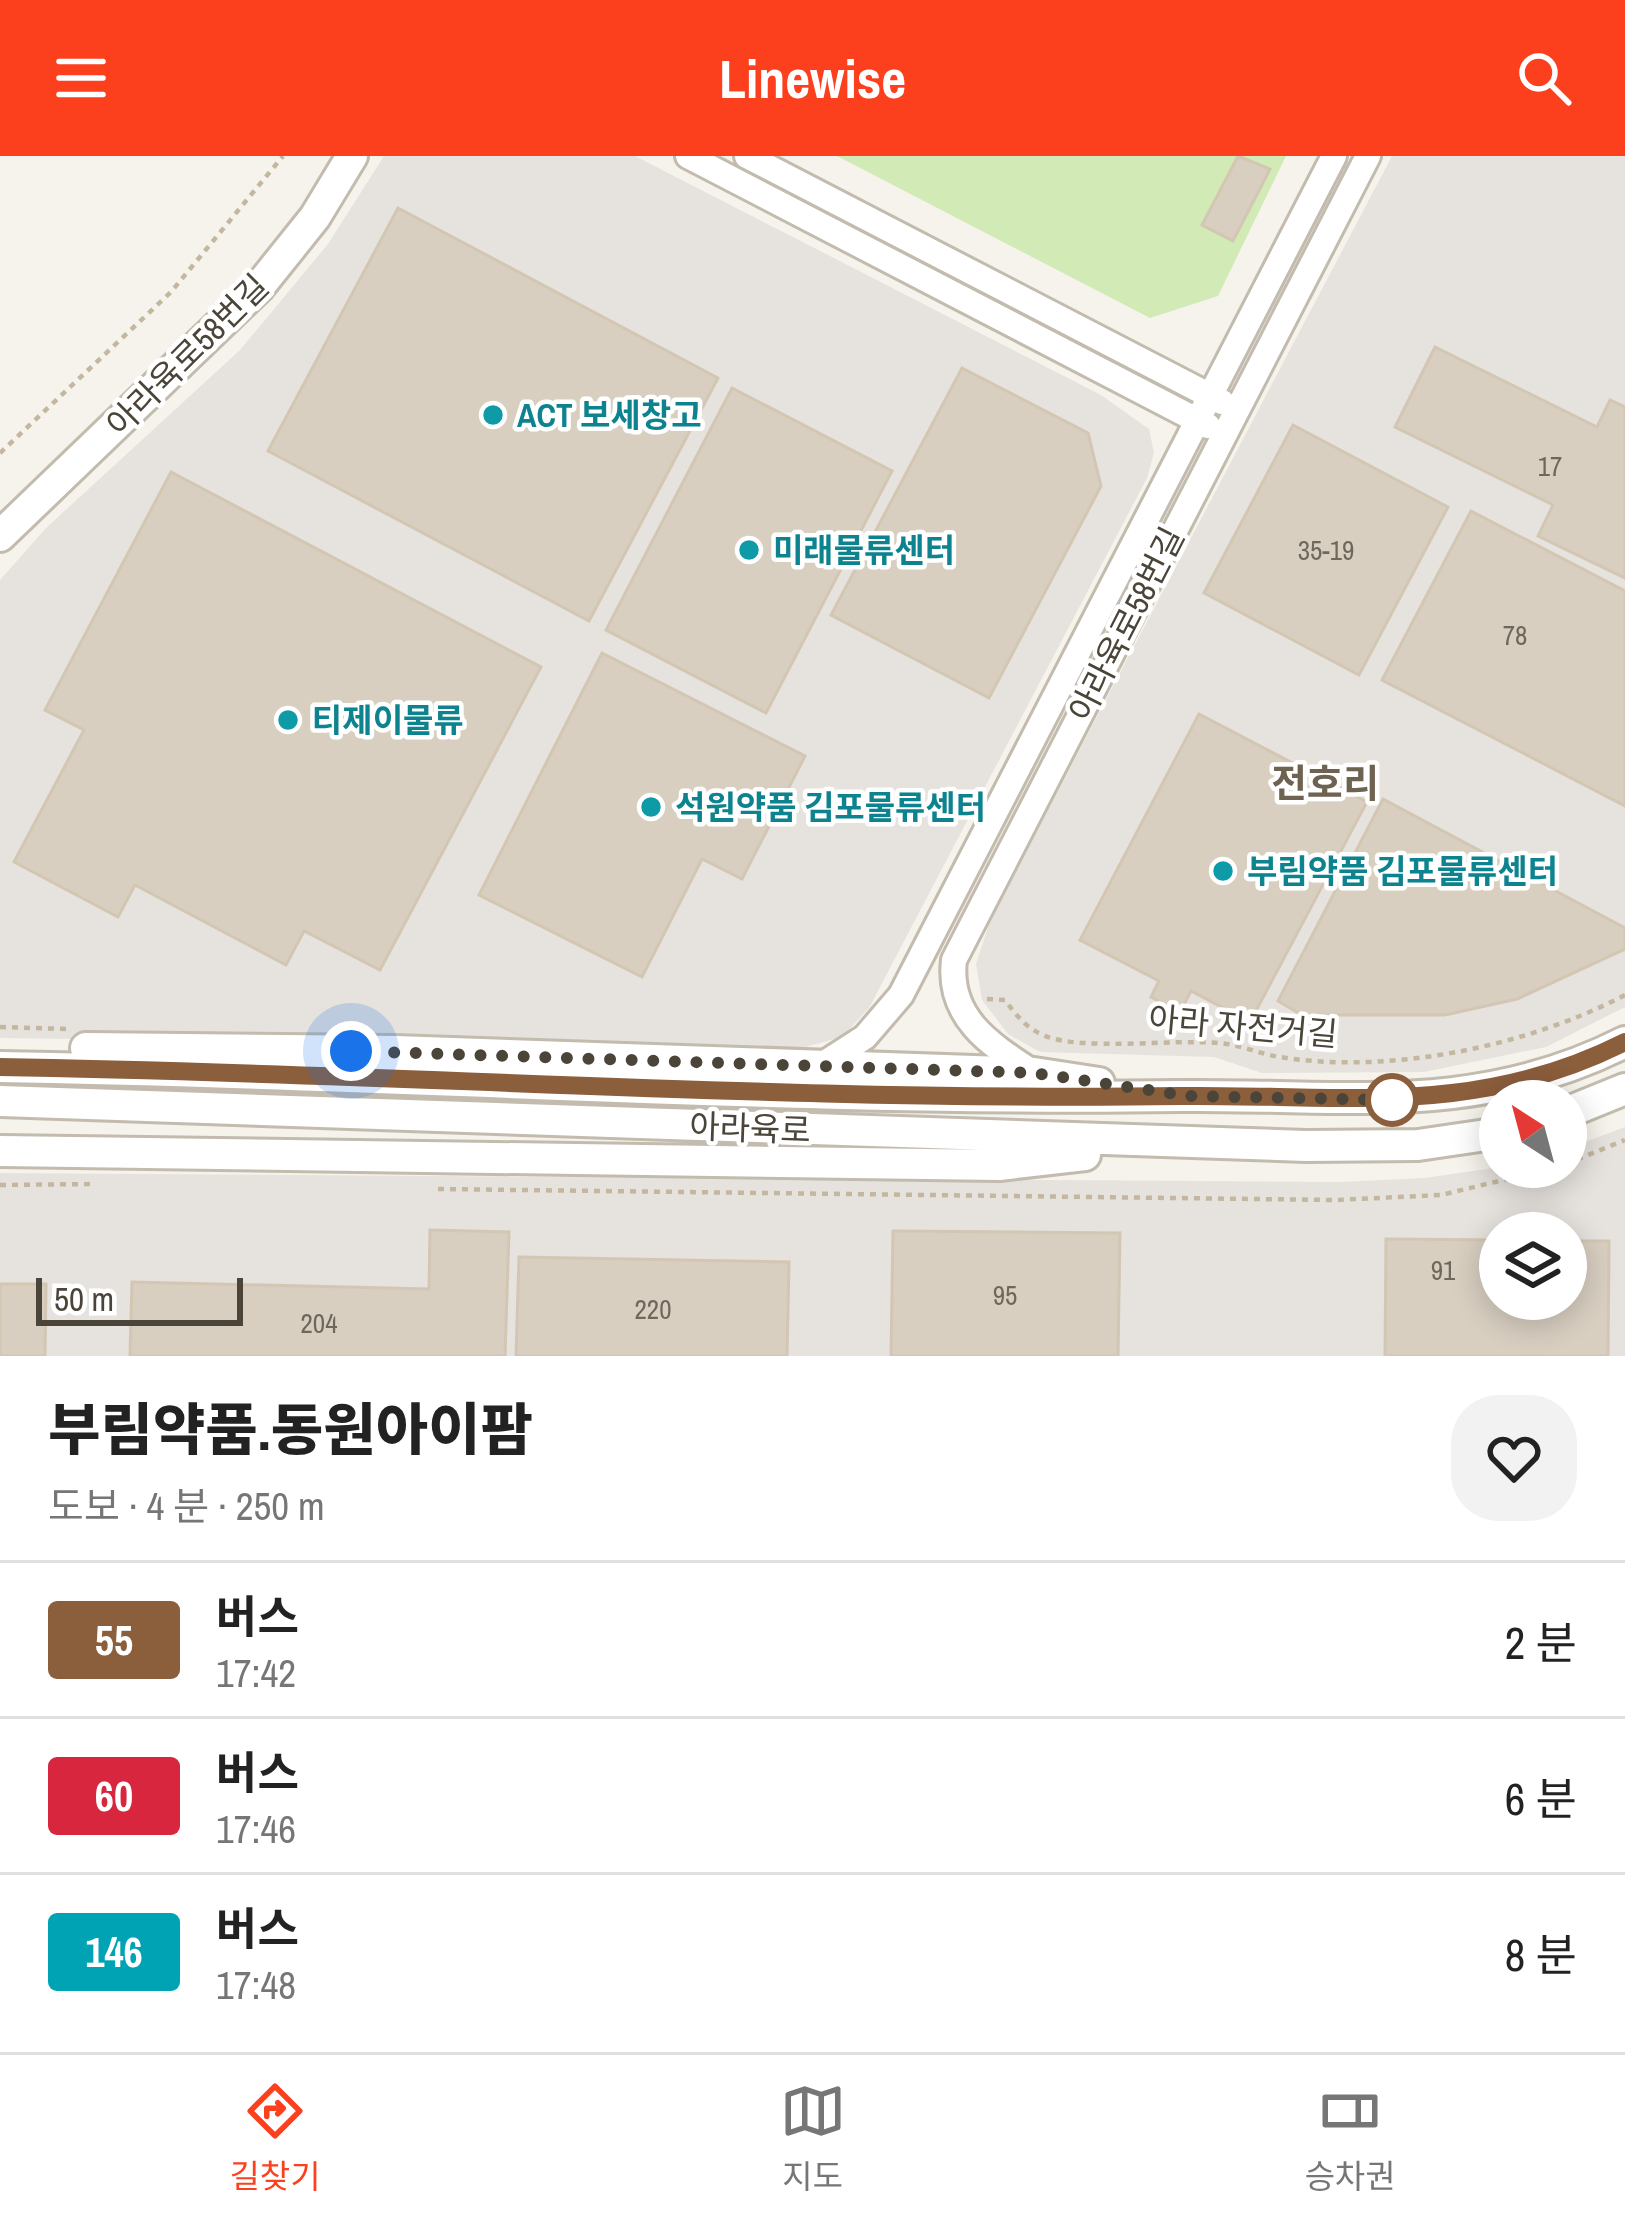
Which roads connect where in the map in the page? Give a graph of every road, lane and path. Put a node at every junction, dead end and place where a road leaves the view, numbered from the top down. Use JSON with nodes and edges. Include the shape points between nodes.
{"nodes":[{"id":1,"x":283,"y":156,"type":"edge"},
{"id":2,"x":336,"y":156,"type":"edge"},
{"id":3,"x":352,"y":156,"type":"edge"},
{"id":4,"x":688,"y":156,"type":"edge"},
{"id":5,"x":747,"y":156,"type":"edge"},
{"id":6,"x":1334,"y":156,"type":"edge"},
{"id":7,"x":1368,"y":156,"type":"edge"},
{"id":8,"x":1210,"y":397,"type":"junction"},
{"id":9,"x":1234,"y":409,"type":"junction"},
{"id":10,"x":1198,"y":420,"type":"junction"},
{"id":11,"x":1223,"y":433,"type":"junction"},
{"id":12,"x":0,"y":453,"type":"edge"},
{"id":13,"x":0,"y":512,"type":"edge"},
{"id":14,"x":0,"y":536,"type":"edge"},
{"id":15,"x":1625,"y":995,"type":"edge"},
{"id":16,"x":1005,"y":1000,"type":"dead end"},
{"id":17,"x":1625,"y":1042,"type":"edge"},
{"id":18,"x":0,"y":1046,"type":"edge"},
{"id":19,"x":0,"y":1067,"type":"edge"},
{"id":20,"x":815,"y":1069,"type":"junction"},
{"id":21,"x":1034,"y":1073,"type":"junction"},
{"id":22,"x":1625,"y":1089,"type":"edge"},
{"id":23,"x":1188,"y":1096,"type":"junction"},
{"id":24,"x":0,"y":1102,"type":"edge"},
{"id":25,"x":1587,"y":1104,"type":"edge"},
{"id":26,"x":1479,"y":1135,"type":"edge"},
{"id":27,"x":1625,"y":1140,"type":"edge"},
{"id":28,"x":1180,"y":1143,"type":"junction"},
{"id":29,"x":0,"y":1151,"type":"edge"},
{"id":30,"x":1587,"y":1155,"type":"edge"}],
"edges":[{"from":1,"to":12,"type":"path","via":[[171,292]]},
{"from":2,"to":13,"type":"street","name":"아라육로58번길","via":[[228,296]]},
{"from":3,"to":14,"type":"street","name":"아라육로58번길","via":[[259,287]]},
{"from":4,"to":10,"type":"street"},
{"from":5,"to":8,"type":"street"},
{"from":6,"to":8,"type":"street"},
{"from":7,"to":9,"type":"street","name":"아라육로58번길"},
{"from":8,"to":9,"type":"street"},
{"from":8,"to":10,"type":"street"},
{"from":9,"to":11,"type":"street","name":"아라육로58번길"},
{"from":10,"to":11,"type":"street"},
{"from":10,"to":20,"type":"street","via":[[901,995],[865,1036]]},
{"from":11,"to":21,"type":"street","name":"아라육로58번길","via":[[954,960],[955,997],[970,1024]]},
{"from":15,"to":16,"type":"path","name":"아라 자전거길","via":[[1561,1027],[1488,1048],[1356,1059],[1282,1058],[1222,1043],[1057,1040],[1030,1028]]},
{"from":17,"to":23,"type":"street","name":"아라육로","via":[[1554,1073],[1451,1097]]},
{"from":18,"to":20,"type":"street","via":[[394,1051]]},
{"from":19,"to":23,"type":"street","name":"아라육로","via":[[997,1100]]},
{"from":20,"to":21,"type":"street"},
{"from":21,"to":23,"type":"street"},
{"from":22,"to":25,"type":"street"},
{"from":24,"to":28,"type":"street","name":"아라육로"},
{"from":26,"to":28,"type":"street","name":"아라육로","via":[[1382,1147]]},
{"from":27,"to":30,"type":"path"},
{"from":28,"to":29,"type":"street","via":[[999,1166]]}]}
